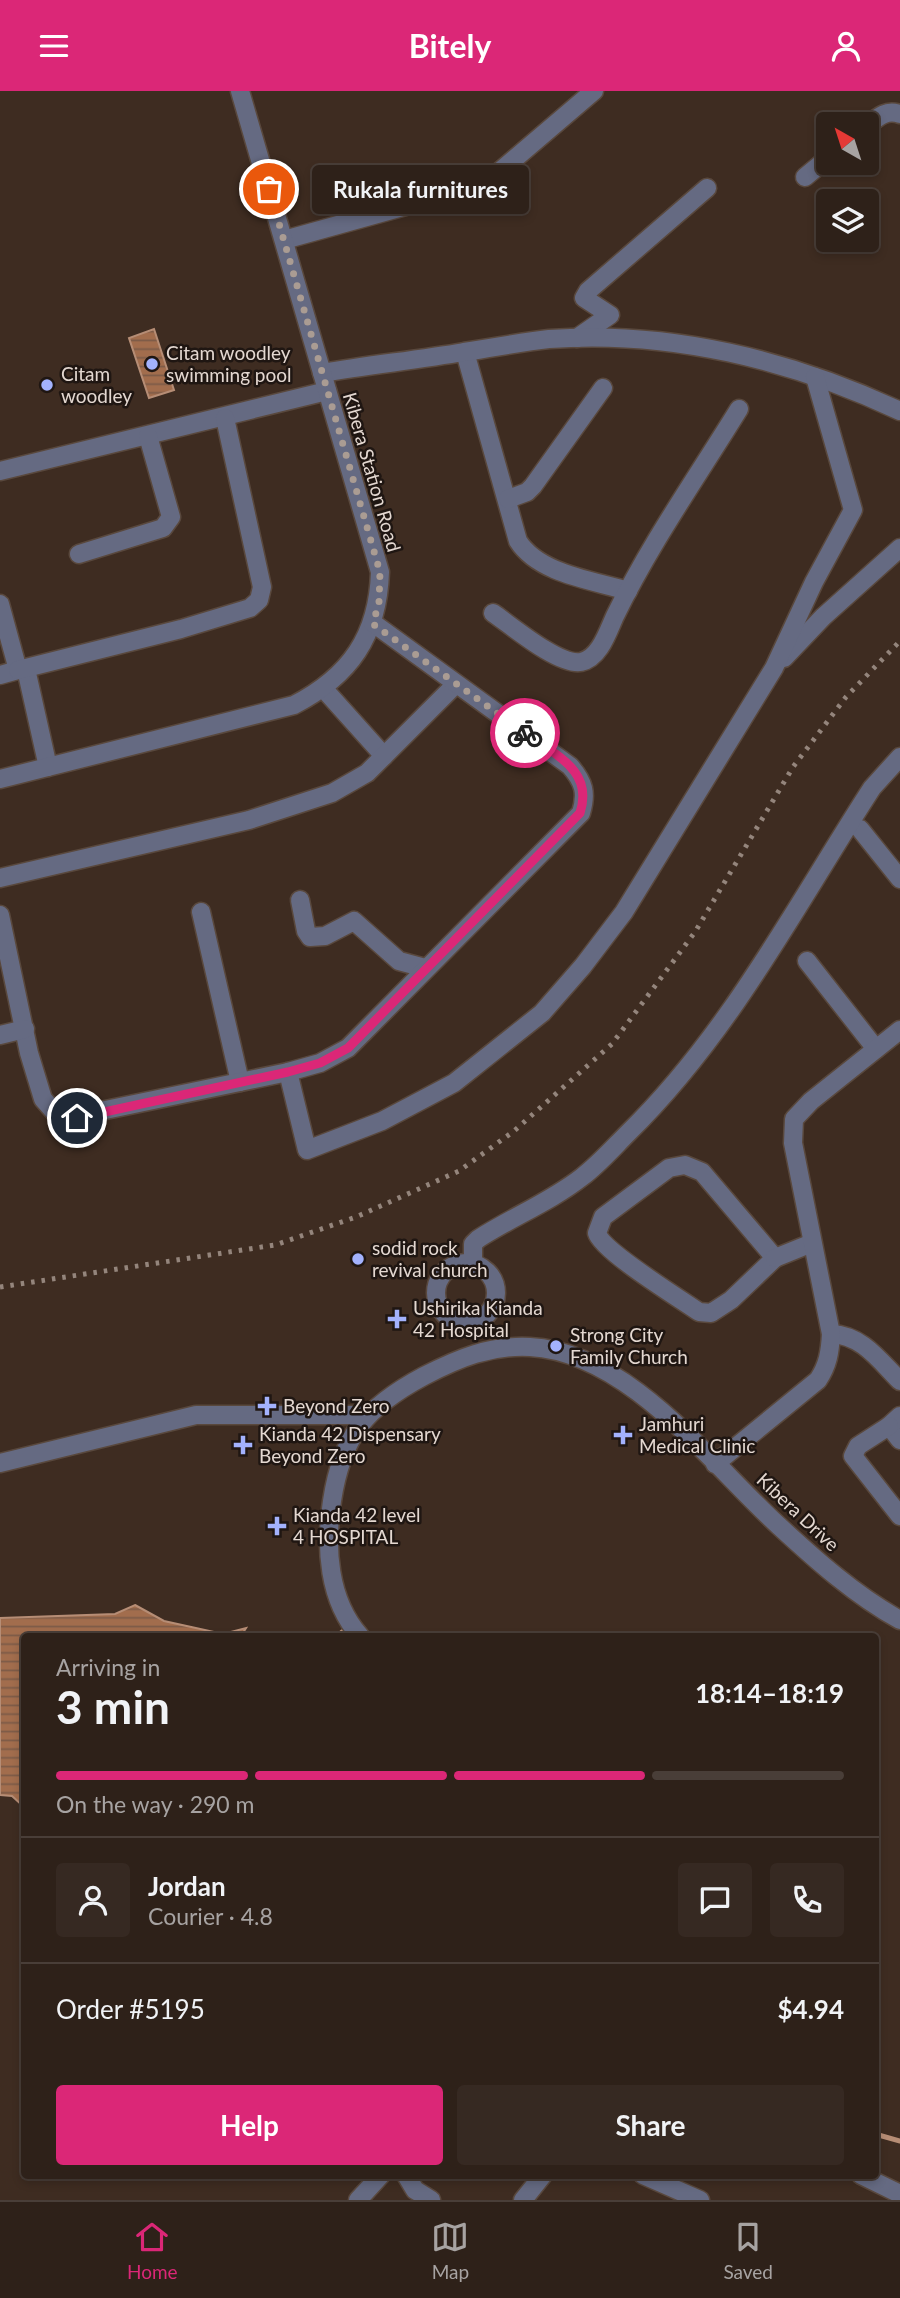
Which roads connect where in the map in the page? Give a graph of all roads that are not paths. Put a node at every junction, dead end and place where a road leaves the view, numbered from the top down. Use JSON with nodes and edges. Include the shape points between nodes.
{"nodes":[{"id":1,"x":240,"y":91,"type":"edge"},
{"id":2,"x":594,"y":91,"type":"edge"},
{"id":3,"x":900,"y":114,"type":"edge"},
{"id":4,"x":879,"y":116,"type":"edge"},
{"id":5,"x":816,"y":168,"type":"edge"},
{"id":6,"x":805,"y":177,"type":"dead end"},
{"id":7,"x":707,"y":188,"type":"dead end"},
{"id":8,"x":284,"y":240,"type":"junction"},
{"id":9,"x":577,"y":338,"type":"junction"},
{"id":10,"x":465,"y":352,"type":"junction"},
{"id":11,"x":322,"y":373,"type":"junction"},
{"id":12,"x":815,"y":377,"type":"junction"},
{"id":13,"x":603,"y":388,"type":"dead end"},
{"id":14,"x":327,"y":391,"type":"junction"},
{"id":15,"x":739,"y":409,"type":"dead end"},
{"id":16,"x":900,"y":411,"type":"edge"},
{"id":17,"x":225,"y":418,"type":"junction"},
{"id":18,"x":148,"y":436,"type":"junction"},
{"id":19,"x":0,"y":471,"type":"edge"},
{"id":20,"x":508,"y":499,"type":"junction"},
{"id":21,"x":900,"y":548,"type":"edge"},
{"id":22,"x":79,"y":554,"type":"dead end"},
{"id":23,"x":628,"y":590,"type":"junction"},
{"id":24,"x":0,"y":604,"type":"edge"},
{"id":25,"x":493,"y":613,"type":"dead end"},
{"id":26,"x":373,"y":624,"type":"junction"},
{"id":27,"x":774,"y":668,"type":"junction"},
{"id":28,"x":22,"y":669,"type":"junction"},
{"id":29,"x":0,"y":675,"type":"edge"},
{"id":30,"x":456,"y":684,"type":"junction"},
{"id":31,"x":323,"y":688,"type":"junction"},
{"id":32,"x":384,"y":756,"type":"junction"},
{"id":33,"x":900,"y":757,"type":"edge"},
{"id":34,"x":48,"y":767,"type":"junction"},
{"id":35,"x":0,"y":779,"type":"edge"},
{"id":36,"x":860,"y":829,"type":"dead end"},
{"id":37,"x":0,"y":878,"type":"edge"},
{"id":38,"x":900,"y":879,"type":"edge"},
{"id":39,"x":300,"y":900,"type":"dead end"},
{"id":40,"x":201,"y":912,"type":"dead end"},
{"id":41,"x":0,"y":915,"type":"edge"},
{"id":42,"x":807,"y":961,"type":"dead end"},
{"id":43,"x":425,"y":968,"type":"junction"},
{"id":44,"x":26,"y":1029,"type":"junction"},
{"id":45,"x":900,"y":1030,"type":"edge"},
{"id":46,"x":0,"y":1035,"type":"edge"},
{"id":47,"x":876,"y":1049,"type":"junction"},
{"id":48,"x":288,"y":1072,"type":"junction"},
{"id":49,"x":240,"y":1082,"type":"junction"},
{"id":50,"x":812,"y":1243,"type":"junction"},
{"id":51,"x":775,"y":1258,"type":"junction"},
{"id":52,"x":473,"y":1263,"type":"junction"},
{"id":53,"x":476,"y":1322,"type":"junction"},
{"id":54,"x":831,"y":1334,"type":"junction"},
{"id":55,"x":480,"y":1350,"type":"junction"},
{"id":56,"x":900,"y":1381,"type":"edge"},
{"id":57,"x":367,"y":1415,"type":"junction"},
{"id":58,"x":896,"y":1427,"type":"edge"},
{"id":59,"x":0,"y":1463,"type":"edge"},
{"id":60,"x":715,"y":1464,"type":"junction"},
{"id":61,"x":900,"y":1516,"type":"edge"},
{"id":62,"x":900,"y":1620,"type":"edge"},
{"id":63,"x":357,"y":1633,"type":"edge"},
{"id":64,"x":377,"y":2179,"type":"edge"},
{"id":65,"x":408,"y":2179,"type":"edge"},
{"id":66,"x":540,"y":2179,"type":"edge"},
{"id":67,"x":652,"y":2179,"type":"edge"},
{"id":68,"x":870,"y":2179,"type":"edge"},
{"id":69,"x":900,"y":2193,"type":"edge"},
{"id":70,"x":358,"y":2200,"type":"edge"},
{"id":71,"x":432,"y":2200,"type":"edge"},
{"id":72,"x":523,"y":2200,"type":"edge"},
{"id":73,"x":700,"y":2200,"type":"edge"}],
"edges":[{"from":1,"to":8,"type":"street","name":"Kibera Station Road"},
{"from":2,"to":8,"type":"street","via":[[485,184]]},
{"from":3,"to":4,"type":"street"},
{"from":5,"to":6,"type":"street"},
{"from":7,"to":9,"type":"street","via":[[588,291],[584,298],[610,315]]},
{"from":8,"to":11,"type":"street","name":"Kibera Station Road"},
{"from":9,"to":10,"type":"street"},
{"from":9,"to":12,"type":"street","via":[[720,350],[776,362]]},
{"from":10,"to":11,"type":"street"},
{"from":10,"to":20,"type":"street"},
{"from":11,"to":14,"type":"street","name":"Kibera Station Road"},
{"from":12,"to":16,"type":"street"},
{"from":12,"to":27,"type":"street","via":[[853,510]]},
{"from":13,"to":20,"type":"street","via":[[533,486]]},
{"from":14,"to":17,"type":"street"},
{"from":14,"to":26,"type":"street","name":"Kibera Station Road","via":[[380,572]]},
{"from":15,"to":23,"type":"street"},
{"from":17,"to":18,"type":"street"},
{"from":17,"to":28,"type":"street","via":[[262,587],[259,600],[250,608],[181,629]]},
{"from":18,"to":19,"type":"street"},
{"from":18,"to":22,"type":"street","via":[[169,523]]},
{"from":20,"to":23,"type":"street","via":[[518,541],[534,559]]},
{"from":21,"to":27,"type":"street"},
{"from":23,"to":25,"type":"street","via":[[598,650],[579,662],[559,657]]},
{"from":24,"to":28,"type":"street"},
{"from":26,"to":30,"type":"street"},
{"from":26,"to":31,"type":"street","name":"Kibera Station Road","via":[[354,659]]},
{"from":27,"to":48,"type":"street","via":[[624,912],[542,1013],[498,1050],[454,1083],[415,1104],[307,1150]]},
{"from":28,"to":29,"type":"street"},
{"from":28,"to":34,"type":"street"},
{"from":30,"to":32,"type":"street"},
{"from":30,"to":43,"type":"street","via":[[570,766],[585,788],[584,802],[580,813]]},
{"from":31,"to":32,"type":"street"},
{"from":31,"to":34,"type":"street","name":"Kibera Station Road","via":[[272,713]]},
{"from":32,"to":37,"type":"street","via":[[367,773],[332,793],[249,820]]},
{"from":33,"to":52,"type":"street","via":[[872,788],[731,1013],[669,1091],[584,1175],[478,1239],[473,1244]]},
{"from":34,"to":35,"type":"street","name":"Kibera Station Road"},
{"from":36,"to":38,"type":"street"},
{"from":39,"to":43,"type":"street","via":[[310,937],[325,936],[354,921],[398,961]]},
{"from":40,"to":49,"type":"street"},
{"from":41,"to":44,"type":"street"},
{"from":42,"to":47,"type":"street"},
{"from":43,"to":48,"type":"street","via":[[348,1048],[320,1063]]},
{"from":44,"to":46,"type":"street"},
{"from":44,"to":49,"type":"street","via":[[43,1099],[57,1115],[67,1118]]},
{"from":45,"to":47,"type":"street"},
{"from":47,"to":50,"type":"street","via":[[794,1119],[793,1143]]},
{"from":48,"to":49,"type":"street"},
{"from":50,"to":51,"type":"street"},
{"from":50,"to":54,"type":"street"},
{"from":51,"to":51,"type":"street","via":[[702,1172],[685,1165],[669,1168],[603,1217],[597,1228],[602,1243],[699,1312],[718,1310]]},
{"from":52,"to":53,"type":"street","via":[[487,1270],[496,1283],[497,1299],[489,1314]]},
{"from":52,"to":53,"type":"street","via":[[457,1263],[443,1272],[436,1286],[437,1303],[445,1316],[460,1323]]},
{"from":53,"to":55,"type":"street"},
{"from":54,"to":56,"type":"street","via":[[851,1336],[863,1344]]},
{"from":54,"to":60,"type":"street","via":[[830,1353],[818,1380]]},
{"from":55,"to":57,"type":"street","name":"Kibera Drive","via":[[417,1380]]},
{"from":55,"to":60,"type":"street","name":"Kibera Drive","via":[[530,1347],[587,1362],[655,1407]]},
{"from":57,"to":59,"type":"street","via":[[196,1415]]},
{"from":57,"to":63,"type":"street","name":"Kibera Drive","via":[[339,1461],[328,1550],[338,1602]]},
{"from":58,"to":61,"type":"street","via":[[858,1446],[853,1456]]},
{"from":60,"to":62,"type":"street","name":"Kibera Drive","via":[[852,1591]]},
{"from":64,"to":70,"type":"street"},
{"from":65,"to":71,"type":"street","via":[[415,2190]]},
{"from":66,"to":72,"type":"street"},
{"from":67,"to":73,"type":"street"},
{"from":68,"to":69,"type":"street"}]}
